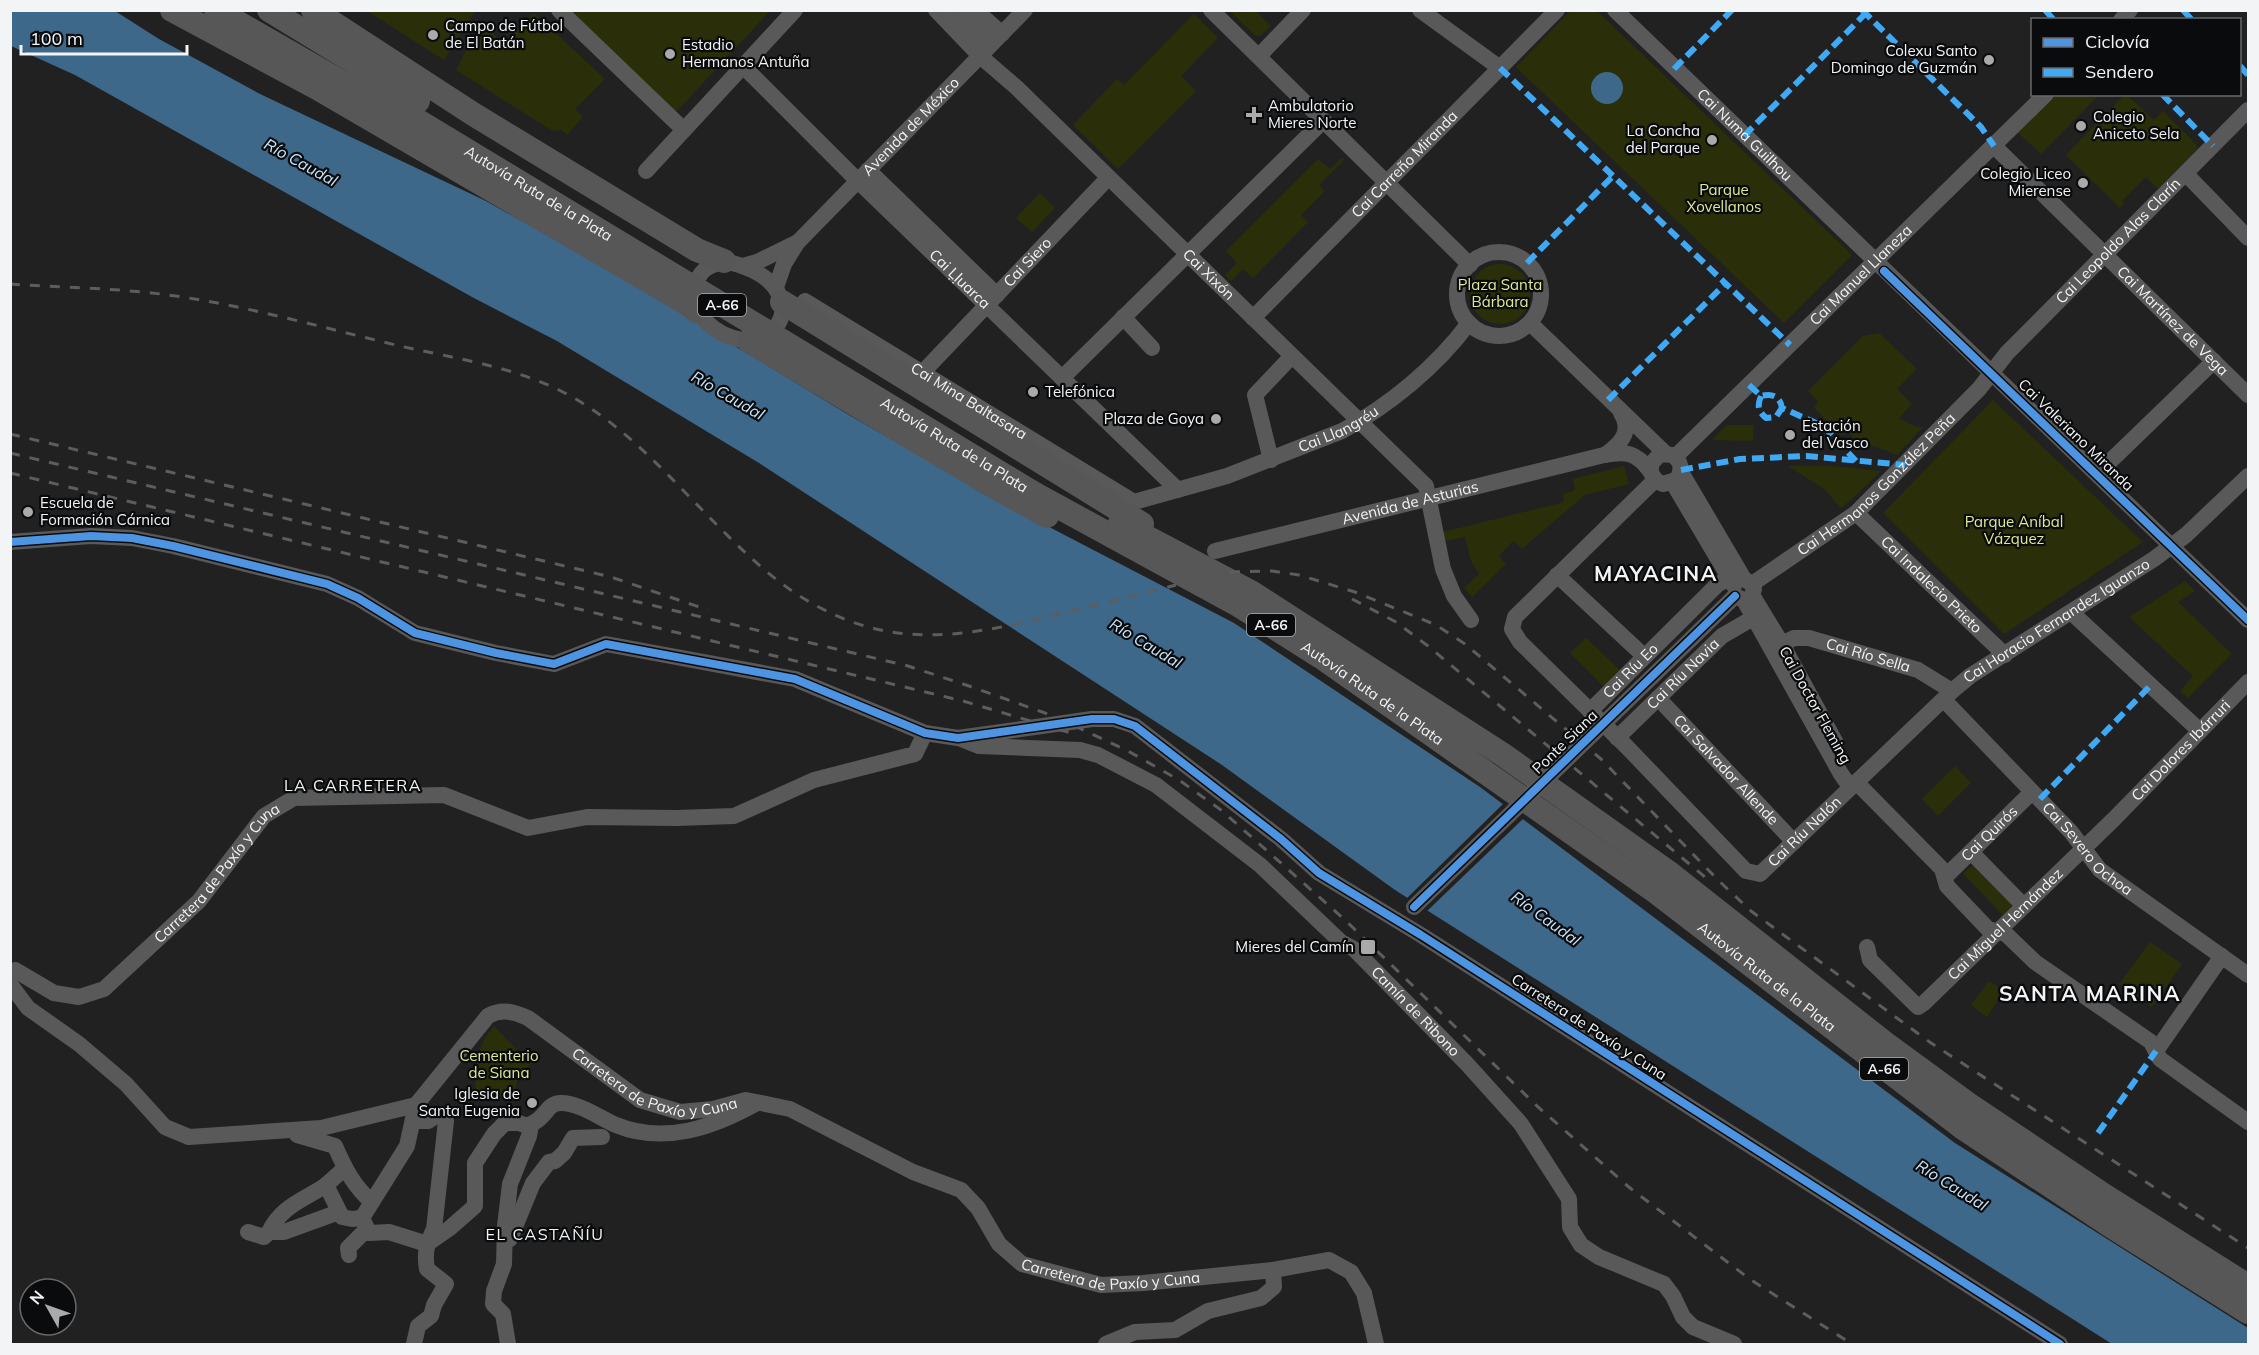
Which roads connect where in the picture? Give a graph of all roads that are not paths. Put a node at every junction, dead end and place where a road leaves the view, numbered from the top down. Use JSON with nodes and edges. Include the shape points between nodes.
{"nodes":[{"id":1,"x":172,"y":10,"type":"edge"},
{"id":2,"x":186,"y":10,"type":"edge"},
{"id":3,"x":216,"y":10,"type":"edge"},
{"id":4,"x":235,"y":10,"type":"edge"},
{"id":5,"x":269,"y":10,"type":"edge"},
{"id":6,"x":559,"y":10,"type":"edge"},
{"id":7,"x":795,"y":10,"type":"edge"},
{"id":8,"x":936,"y":10,"type":"edge"},
{"id":9,"x":945,"y":10,"type":"edge"},
{"id":10,"x":966,"y":10,"type":"edge"},
{"id":11,"x":1025,"y":10,"type":"edge"},
{"id":12,"x":1211,"y":10,"type":"edge"},
{"id":13,"x":1303,"y":10,"type":"edge"},
{"id":14,"x":1420,"y":10,"type":"edge"},
{"id":15,"x":1557,"y":10,"type":"edge"},
{"id":16,"x":1615,"y":10,"type":"edge"},
{"id":17,"x":317,"y":13,"type":"edge"},
{"id":18,"x":991,"y":45,"type":"junction"},
{"id":19,"x":1259,"y":56,"type":"junction"},
{"id":20,"x":743,"y":66,"type":"junction"},
{"id":21,"x":1500,"y":68,"type":"junction"},
{"id":22,"x":317,"y":88,"type":"junction"},
{"id":23,"x":2044,"y":96,"type":"edge"},
{"id":24,"x":414,"y":108,"type":"junction"},
{"id":25,"x":2248,"y":110,"type":"edge"},
{"id":26,"x":1323,"y":121,"type":"junction"},
{"id":27,"x":684,"y":130,"type":"junction"},
{"id":28,"x":1994,"y":146,"type":"junction"},
{"id":29,"x":646,"y":171,"type":"dead end"},
{"id":30,"x":2186,"y":174,"type":"junction"},
{"id":31,"x":863,"y":176,"type":"junction"},
{"id":32,"x":1108,"y":178,"type":"junction"},
{"id":33,"x":1387,"y":182,"type":"junction"},
{"id":34,"x":2248,"y":238,"type":"edge"},
{"id":35,"x":797,"y":243,"type":"junction"},
{"id":36,"x":1187,"y":254,"type":"junction"},
{"id":37,"x":2106,"y":255,"type":"junction"},
{"id":38,"x":1874,"y":262,"type":"junction"},
{"id":39,"x":734,"y":264,"type":"junction"},
{"id":40,"x":1470,"y":265,"type":"junction"},
{"id":41,"x":788,"y":297,"type":"junction"},
{"id":42,"x":992,"y":300,"type":"junction"},
{"id":43,"x":697,"y":311,"type":"junction"},
{"id":44,"x":1123,"y":317,"type":"junction"},
{"id":45,"x":1254,"y":318,"type":"junction"},
{"id":46,"x":1469,"y":323,"type":"junction"},
{"id":47,"x":1530,"y":323,"type":"junction"},
{"id":48,"x":749,"y":341,"type":"junction"},
{"id":49,"x":1152,"y":348,"type":"dead end"},
{"id":50,"x":1292,"y":356,"type":"junction"},
{"id":51,"x":2214,"y":361,"type":"junction"},
{"id":52,"x":922,"y":372,"type":"junction"},
{"id":53,"x":1990,"y":372,"type":"junction"},
{"id":54,"x":1062,"y":378,"type":"junction"},
{"id":55,"x":2248,"y":395,"type":"edge"},
{"id":56,"x":1618,"y":408,"type":"junction"},
{"id":57,"x":1360,"y":422,"type":"junction"},
{"id":58,"x":1604,"y":455,"type":"junction"},
{"id":59,"x":1271,"y":460,"type":"junction"},
{"id":60,"x":1673,"y":466,"type":"junction"},
{"id":61,"x":2097,"y":474,"type":"junction"},
{"id":62,"x":1653,"y":476,"type":"junction"},
{"id":63,"x":2248,"y":476,"type":"edge"},
{"id":64,"x":1037,"y":486,"type":"junction"},
{"id":65,"x":1178,"y":490,"type":"junction"},
{"id":66,"x":1428,"y":498,"type":"junction"},
{"id":67,"x":1134,"y":502,"type":"joint"},
{"id":68,"x":1856,"y":513,"type":"junction"},
{"id":69,"x":10,"y":542,"type":"edge"},
{"id":70,"x":2172,"y":546,"type":"junction"},
{"id":71,"x":1171,"y":549,"type":"junction"},
{"id":72,"x":1215,"y":551,"type":"dead end"},
{"id":73,"x":1557,"y":575,"type":"junction"},
{"id":74,"x":1742,"y":588,"type":"junction"},
{"id":75,"x":1240,"y":606,"type":"junction"},
{"id":76,"x":2072,"y":613,"type":"junction"},
{"id":77,"x":1753,"y":618,"type":"junction"},
{"id":78,"x":1471,"y":620,"type":"dead end"},
{"id":79,"x":2248,"y":620,"type":"edge"},
{"id":80,"x":1782,"y":644,"type":"junction"},
{"id":81,"x":2005,"y":655,"type":"junction"},
{"id":82,"x":1644,"y":656,"type":"junction"},
{"id":83,"x":2248,"y":681,"type":"edge"},
{"id":84,"x":1948,"y":695,"type":"junction"},
{"id":85,"x":1658,"y":698,"type":"junction"},
{"id":86,"x":1590,"y":711,"type":"junction"},
{"id":87,"x":2200,"y":731,"type":"junction"},
{"id":88,"x":925,"y":733,"type":"junction"},
{"id":89,"x":958,"y":738,"type":"junction"},
{"id":90,"x":1617,"y":738,"type":"junction"},
{"id":91,"x":1854,"y":784,"type":"junction"},
{"id":92,"x":2032,"y":792,"type":"junction"},
{"id":93,"x":2114,"y":819,"type":"joint"},
{"id":94,"x":1794,"y":842,"type":"junction"},
{"id":95,"x":2084,"y":848,"type":"junction"},
{"id":96,"x":1971,"y":852,"type":"junction"},
{"id":97,"x":1945,"y":877,"type":"junction"},
{"id":98,"x":2024,"y":906,"type":"junction"},
{"id":99,"x":1400,"y":922,"type":"junction"},
{"id":100,"x":1997,"y":932,"type":"junction"},
{"id":101,"x":1867,"y":947,"type":"dead end"},
{"id":102,"x":2222,"y":956,"type":"junction"},
{"id":103,"x":12,"y":973,"type":"edge"},
{"id":104,"x":2248,"y":975,"type":"edge"},
{"id":105,"x":2156,"y":1051,"type":"junction"},
{"id":106,"x":758,"y":1102,"type":"junction"},
{"id":107,"x":554,"y":1105,"type":"junction"},
{"id":108,"x":2248,"y":1111,"type":"edge"},
{"id":109,"x":414,"y":1113,"type":"junction"},
{"id":110,"x":2248,"y":1122,"type":"edge"},
{"id":111,"x":531,"y":1125,"type":"junction"},
{"id":112,"x":288,"y":1130,"type":"junction"},
{"id":113,"x":345,"y":1168,"type":"junction"},
{"id":114,"x":326,"y":1185,"type":"junction"},
{"id":115,"x":372,"y":1202,"type":"junction"},
{"id":116,"x":339,"y":1212,"type":"junction"},
{"id":117,"x":364,"y":1223,"type":"junction"},
{"id":118,"x":248,"y":1232,"type":"dead end"},
{"id":119,"x":269,"y":1232,"type":"junction"},
{"id":120,"x":427,"y":1244,"type":"junction"},
{"id":121,"x":349,"y":1256,"type":"dead end"},
{"id":122,"x":504,"y":1256,"type":"junction"},
{"id":123,"x":1273,"y":1270,"type":"junction"},
{"id":124,"x":2248,"y":1286,"type":"edge"},
{"id":125,"x":2248,"y":1312,"type":"edge"},
{"id":126,"x":414,"y":1344,"type":"edge"},
{"id":127,"x":508,"y":1344,"type":"edge"},
{"id":128,"x":1106,"y":1344,"type":"edge"},
{"id":129,"x":1376,"y":1344,"type":"edge"},
{"id":130,"x":1734,"y":1344,"type":"edge"},
{"id":131,"x":2060,"y":1344,"type":"edge"}],
"edges":[{"from":1,"to":22,"type":"highway","number":"A-66"},
{"from":2,"to":22,"type":"highway"},
{"from":3,"to":24,"type":"highway","via":[[356,90]]},
{"from":4,"to":24,"type":"highway","name":"Autovía Ruta de la Plata","number":"A-66"},
{"from":5,"to":24,"type":"highway","name":"Autovía Ruta de la Plata","number":"A-66"},
{"from":6,"to":27,"type":"street"},
{"from":7,"to":20,"type":"street"},
{"from":8,"to":18,"type":"street"},
{"from":9,"to":18,"type":"street","via":[[957,15]]},
{"from":10,"to":18,"type":"street","via":[[981,15]]},
{"from":11,"to":18,"type":"street","name":"Avenida de México"},
{"from":12,"to":19,"type":"street"},
{"from":13,"to":19,"type":"street"},
{"from":14,"to":21,"type":"street"},
{"from":15,"to":21,"type":"street","name":"Cai Carreño Miranda"},
{"from":16,"to":38,"type":"street","name":"Cai Numa Guilhou"},
{"from":17,"to":39,"type":"highway","via":[[473,114],[697,250]]},
{"from":18,"to":31,"type":"street","name":"Avenida de México"},
{"from":18,"to":32,"type":"street","name":"Cai Xixón","via":[[1016,87]]},
{"from":19,"to":26,"type":"street"},
{"from":20,"to":27,"type":"street"},
{"from":20,"to":31,"type":"street","name":"Cai Ḷḷuarca"},
{"from":21,"to":33,"type":"street","name":"Cai Carreño Miranda"},
{"from":22,"to":43,"type":"highway","number":"A-66"},
{"from":23,"to":28,"type":"street","name":"Cai Manuel Llaneza"},
{"from":24,"to":64,"type":"highway","name":"Autovía Ruta de la Plata","number":"A-66","bridge":true},
{"from":25,"to":30,"type":"street","name":"Cai Leopoldo Alas Clarín"},
{"from":26,"to":33,"type":"street"},
{"from":26,"to":36,"type":"street"},
{"from":27,"to":29,"type":"street"},
{"from":28,"to":37,"type":"street","name":"Cai Martínez de Vega"},
{"from":28,"to":38,"type":"street","name":"Cai Manuel Llaneza"},
{"from":30,"to":34,"type":"street"},
{"from":30,"to":37,"type":"street","name":"Cai Leopoldo Alas Clarín"},
{"from":31,"to":35,"type":"street","name":"Avenida de México"},
{"from":31,"to":42,"type":"street","name":"Cai Ḷḷuarca"},
{"from":32,"to":36,"type":"street","name":"Cai Xixón"},
{"from":32,"to":42,"type":"street","name":"Cai Siero"},
{"from":33,"to":40,"type":"street"},
{"from":33,"to":45,"type":"street","name":"Cai Carreño Miranda"},
{"from":35,"to":39,"type":"street","name":"Avenida de México","via":[[757,262]]},
{"from":35,"to":41,"type":"street","name":"Avenida de México","via":[[784,264]]},
{"from":36,"to":44,"type":"street"},
{"from":36,"to":45,"type":"street","name":"Cai Xixón"},
{"from":37,"to":51,"type":"street","name":"Cai Martínez de Vega"},
{"from":37,"to":53,"type":"street","name":"Cai Leopoldo Alas Clarín"},
{"from":38,"to":53,"type":"street","name":"Cai Valeriano Miranda"},
{"from":38,"to":60,"type":"street","name":"Cai Manuel Llaneza"},
{"from":39,"to":41,"type":"street","via":[[766,278]]},
{"from":39,"to":43,"type":"street","via":[[706,268],[697,279],[692,293]]},
{"from":40,"to":46,"type":"street","via":[[1458,288],[1458,301]]},
{"from":40,"to":47,"type":"street","via":[[1491,253],[1504,252],[1527,263],[1536,273],[1541,299]]},
{"from":41,"to":48,"type":"street","via":[[777,326],[767,336]]},
{"from":41,"to":52,"type":"street","name":"Cai Mina Baltasara"},
{"from":41,"to":71,"type":"highway","via":[[1139,521]]},
{"from":42,"to":52,"type":"street","name":"Cai Siero"},
{"from":42,"to":54,"type":"street","name":"Cai Ḷḷuarca"},
{"from":43,"to":48,"type":"street","via":[[731,338]]},
{"from":44,"to":49,"type":"street"},
{"from":44,"to":54,"type":"street"},
{"from":45,"to":50,"type":"street","name":"Cai Xixón"},
{"from":46,"to":47,"type":"street","via":[[1493,336],[1506,336]]},
{"from":46,"to":57,"type":"street","name":"Cai Llangréu","via":[[1411,384]]},
{"from":47,"to":56,"type":"street","name":"Cai Doctor Fleming"},
{"from":48,"to":75,"type":"highway","via":[[1032,509]]},
{"from":50,"to":57,"type":"street","name":"Cai Xixón"},
{"from":50,"to":59,"type":"street","via":[[1255,395]]},
{"from":51,"to":55,"type":"street","name":"Cai Martínez de Vega"},
{"from":51,"to":61,"type":"street"},
{"from":52,"to":67,"type":"street","name":"Cai Mina Baltasara"},
{"from":53,"to":61,"type":"street","name":"Cai Valeriano Miranda"},
{"from":53,"to":68,"type":"street","name":"Cai Hermanos González Peña","via":[[1978,389]]},
{"from":54,"to":65,"type":"street","name":"Cai Ḷḷuarca"},
{"from":56,"to":58,"type":"street","via":[[1627,427],[1618,445]]},
{"from":56,"to":60,"type":"street","name":"Cai Doctor Fleming"},
{"from":57,"to":59,"type":"street","name":"Cai Llangréu"},
{"from":57,"to":66,"type":"street","name":"Cai Xixón","via":[[1426,486]]},
{"from":58,"to":62,"type":"street","name":"Avenida de Asturias","via":[[1632,454]]},
{"from":58,"to":66,"type":"street","name":"Avenida de Asturias"},
{"from":59,"to":65,"type":"street","name":"Cai Llangréu"},
{"from":60,"to":62,"type":"street","via":[[1663,484]]},
{"from":60,"to":62,"type":"street","name":"Cai Manuel Llaneza","via":[[1653,460]]},
{"from":60,"to":74,"type":"street","name":"Cai Doctor Fleming"},
{"from":61,"to":70,"type":"street","name":"Cai Valeriano Miranda"},
{"from":62,"to":73,"type":"street"},
{"from":63,"to":70,"type":"street","name":"Cai Horacio Fernandez Iguanzo"},
{"from":64,"to":71,"type":"highway","name":"Autovía Ruta de la Plata","number":"A-66"},
{"from":64,"to":75,"type":"highway","name":"Autovía Ruta de la Plata","number":"A-66"},
{"from":65,"to":67,"type":"street","name":"Cai Llangréu"},
{"from":66,"to":72,"type":"street","name":"Avenida de Asturias"},
{"from":66,"to":78,"type":"street","name":"Cai Xixón","via":[[1443,569],[1454,596]]},
{"from":68,"to":74,"type":"street","name":"Cai Hermanos González Peña"},
{"from":68,"to":81,"type":"street","name":"Cai Indalecio Prieto"},
{"from":69,"to":88,"type":"street","via":[[91,536],[173,546],[327,584],[425,636],[554,664],[606,644],[795,680]]},
{"from":70,"to":76,"type":"street","name":"Cai Horacio Fernandez Iguanzo"},
{"from":70,"to":79,"type":"street","name":"Cai Valeriano Miranda"},
{"from":71,"to":124,"type":"highway","name":"Autovía Ruta de la Plata","number":"A-66","via":[[1260,598],[1502,754],[1668,872],[1968,1104]]},
{"from":73,"to":82,"type":"street"},
{"from":73,"to":86,"type":"street","via":[[1515,616],[1512,629],[1520,642]]},
{"from":74,"to":77,"type":"street","name":"Cai Doctor Fleming"},
{"from":74,"to":80,"type":"street","name":"Cai Doctor Fleming"},
{"from":74,"to":82,"type":"street","name":"Cai Ríu Eo","via":[[1718,584]]},
{"from":74,"to":99,"type":"street","name":"Ponte Siana","bridge":true},
{"from":75,"to":125,"type":"highway","name":"Autovía Ruta de la Plata","number":"A-66","via":[[1321,657],[1656,892],[1963,1128]]},
{"from":76,"to":81,"type":"street","name":"Cai Horacio Fernandez Iguanzo"},
{"from":76,"to":87,"type":"street"},
{"from":77,"to":85,"type":"street","name":"Cai Ríu Navia","via":[[1722,636]]},
{"from":77,"to":91,"type":"street","name":"Cai Doctor Fleming","via":[[1841,774]]},
{"from":80,"to":84,"type":"street","name":"Cai Río Sella","via":[[1794,638],[1809,638],[1918,670]]},
{"from":80,"to":91,"type":"street","name":"Cai Doctor Fleming","via":[[1854,775]]},
{"from":81,"to":84,"type":"street","name":"Cai Horacio Fernandez Iguanzo"},
{"from":82,"to":86,"type":"street","name":"Cai Ríu Eo"},
{"from":83,"to":87,"type":"street","name":"Cai Dolores Ibárruri"},
{"from":84,"to":91,"type":"street","name":"Cai Ríu Nalón"},
{"from":84,"to":92,"type":"street","name":"Cai Severo Ochoa"},
{"from":85,"to":90,"type":"street","name":"Cai Ríu Navia"},
{"from":85,"to":94,"type":"street","name":"Cai Salvador Allende"},
{"from":86,"to":90,"type":"street"},
{"from":87,"to":93,"type":"street","name":"Cai Dolores Ibárruri"},
{"from":88,"to":89,"type":"street"},
{"from":88,"to":103,"type":"street","name":"Carretera de Paxío y Cuna","via":[[915,754],[814,780],[735,816],[587,817],[528,828],[444,795],[294,798],[264,816],[199,901],[104,988],[79,996],[54,993]]},
{"from":89,"to":99,"type":"street","name":"Carretera de Paxío y Cuna","via":[[1092,719],[1114,719],[1135,726],[1319,873]]},
{"from":89,"to":130,"type":"street","name":"Camín de Ribono","via":[[979,746],[1098,754],[1156,785],[1260,865],[1341,942],[1354,949],[1521,1124],[1569,1199],[1570,1227],[1581,1245],[1599,1257],[1664,1284],[1693,1327]]},
{"from":90,"to":94,"type":"street","name":"Cai Ríu Nalón","via":[[1746,871],[1760,874]]},
{"from":91,"to":94,"type":"street","name":"Cai Ríu Nalón"},
{"from":91,"to":97,"type":"street","via":[[1854,793],[1936,875]]},
{"from":92,"to":95,"type":"street","name":"Cai Severo Ochoa"},
{"from":92,"to":96,"type":"street","name":"Cai Quirós"},
{"from":93,"to":95,"type":"street","name":"Cai Miguel Hernández"},
{"from":95,"to":98,"type":"street","name":"Cai Miguel Hernández"},
{"from":95,"to":102,"type":"street","name":"Cai Severo Ochoa","via":[[2100,870]]},
{"from":96,"to":97,"type":"street","name":"Cai Quirós"},
{"from":96,"to":98,"type":"street"},
{"from":97,"to":100,"type":"street","via":[[1947,886],[1988,929]]},
{"from":98,"to":100,"type":"street","name":"Cai Miguel Hernández"},
{"from":99,"to":131,"type":"street","name":"Carretera de Paxío y Cuna"},
{"from":100,"to":101,"type":"street","name":"Cai Miguel Hernández","via":[[1918,1006],[1870,960]]},
{"from":100,"to":105,"type":"street","via":[[2006,934],[2035,962],[2151,1042]]},
{"from":102,"to":104,"type":"street","name":"Cai Severo Ochoa"},
{"from":102,"to":105,"type":"street"},
{"from":103,"to":112,"type":"street","name":"Carretera de Paxío y Cuna","via":[[28,1008],[118,1077],[165,1127],[189,1137]]},
{"from":105,"to":108,"type":"street","via":[[2164,1051]]},
{"from":105,"to":110,"type":"street","via":[[2160,1059]]},
{"from":106,"to":107,"type":"street","via":[[732,1117],[679,1134],[631,1130],[576,1107]]},
{"from":106,"to":109,"type":"street","name":"Carretera de Paxío y Cuna","via":[[746,1100],[680,1112],[640,1100],[528,1018],[504,1011],[488,1016],[477,1028]]},
{"from":106,"to":123,"type":"street","name":"Carretera de Paxío y Cuna","via":[[790,1109],[913,1172],[962,1190],[978,1208],[999,1244],[1022,1264],[1101,1285]]},
{"from":107,"to":111,"type":"street"},
{"from":107,"to":122,"type":"street","via":[[583,1120],[602,1137],[573,1138],[564,1154],[549,1162],[532,1184]]},
{"from":109,"to":112,"type":"street","name":"Carretera de Paxío y Cuna"},
{"from":109,"to":115,"type":"street","via":[[406,1146]]},
{"from":109,"to":120,"type":"street","via":[[428,1121],[444,1114],[446,1121],[434,1229]]},
{"from":111,"to":120,"type":"street","via":[[506,1123],[494,1134],[475,1163],[475,1206]]},
{"from":111,"to":122,"type":"street","via":[[510,1184]]},
{"from":112,"to":113,"type":"street","via":[[334,1146]]},
{"from":113,"to":114,"type":"street"},
{"from":113,"to":115,"type":"street"},
{"from":114,"to":116,"type":"street"},
{"from":114,"to":119,"type":"street","via":[[290,1205]]},
{"from":115,"to":117,"type":"street"},
{"from":116,"to":117,"type":"street","via":[[342,1217]]},
{"from":116,"to":119,"type":"street","via":[[284,1232]]},
{"from":117,"to":120,"type":"street","via":[[369,1233],[389,1232]]},
{"from":117,"to":121,"type":"street","via":[[348,1248]]},
{"from":118,"to":119,"type":"street","via":[[264,1237]]},
{"from":120,"to":126,"type":"street","via":[[427,1269],[446,1284],[432,1316],[418,1326]]},
{"from":122,"to":127,"type":"street","via":[[493,1304],[503,1314]]},
{"from":123,"to":128,"type":"street","via":[[1274,1287],[1261,1298],[1208,1311],[1175,1330],[1135,1332]]},
{"from":123,"to":129,"type":"street","name":"Carretera de Paxío y Cuna","via":[[1329,1260],[1352,1272],[1364,1293]]}]}
